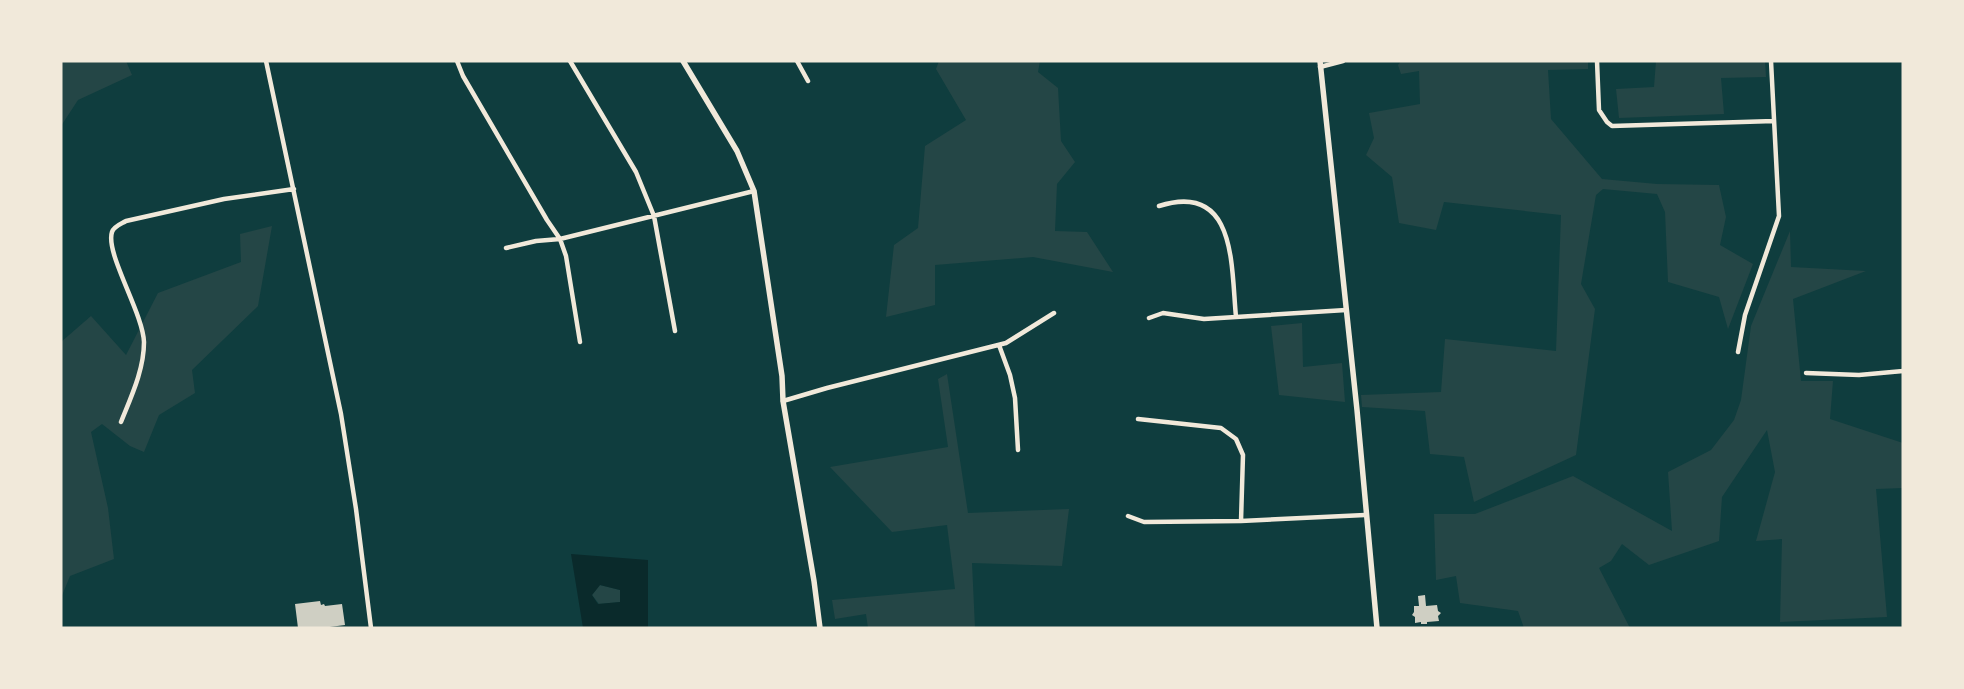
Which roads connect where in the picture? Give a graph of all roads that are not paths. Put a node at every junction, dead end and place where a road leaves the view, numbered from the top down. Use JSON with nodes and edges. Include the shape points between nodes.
{"nodes":[{"id":1,"x":266,"y":61,"type":"edge"},
{"id":2,"x":456,"y":61,"type":"edge"},
{"id":3,"x":570,"y":61,"type":"edge"},
{"id":4,"x":683,"y":61,"type":"edge"},
{"id":5,"x":797,"y":61,"type":"edge"},
{"id":6,"x":1343,"y":61,"type":"edge"},
{"id":7,"x":1597,"y":61,"type":"edge"},
{"id":8,"x":1772,"y":61,"type":"edge"},
{"id":9,"x":1320,"y":64,"type":"edge"},
{"id":10,"x":808,"y":80,"type":"dead end"},
{"id":11,"x":1774,"y":121,"type":"junction"},
{"id":12,"x":294,"y":189,"type":"junction"},
{"id":13,"x":754,"y":191,"type":"junction"},
{"id":14,"x":1159,"y":206,"type":"dead end"},
{"id":15,"x":654,"y":216,"type":"junction"},
{"id":16,"x":560,"y":239,"type":"junction"},
{"id":17,"x":506,"y":248,"type":"dead end"},
{"id":18,"x":1346,"y":310,"type":"junction"},
{"id":19,"x":1054,"y":313,"type":"dead end"},
{"id":20,"x":1236,"y":317,"type":"junction"},
{"id":21,"x":1149,"y":318,"type":"dead end"},
{"id":22,"x":675,"y":331,"type":"dead end"},
{"id":23,"x":580,"y":342,"type":"dead end"},
{"id":24,"x":999,"y":345,"type":"junction"},
{"id":25,"x":1738,"y":352,"type":"dead end"},
{"id":26,"x":1903,"y":372,"type":"edge"},
{"id":27,"x":1806,"y":373,"type":"dead end"},
{"id":28,"x":783,"y":401,"type":"junction"},
{"id":29,"x":1138,"y":419,"type":"dead end"},
{"id":30,"x":120,"y":422,"type":"dead end"},
{"id":31,"x":1018,"y":450,"type":"dead end"},
{"id":32,"x":1365,"y":515,"type":"junction"},
{"id":33,"x":1128,"y":516,"type":"dead end"},
{"id":34,"x":1241,"y":521,"type":"junction"},
{"id":35,"x":371,"y":628,"type":"edge"},
{"id":36,"x":820,"y":628,"type":"edge"},
{"id":37,"x":1377,"y":628,"type":"edge"}],
"edges":[{"from":1,"to":12,"type":"street"},
{"from":2,"to":16,"type":"street"},
{"from":3,"to":15,"type":"street","via":[[636,172]]},
{"from":4,"to":13,"type":"street","via":[[737,151]]},
{"from":5,"to":10,"type":"street"},
{"from":6,"to":9,"type":"street"},
{"from":7,"to":11,"type":"street","via":[[1599,110],[1612,126]]},
{"from":8,"to":11,"type":"street"},
{"from":9,"to":18,"type":"street"},
{"from":11,"to":25,"type":"street","via":[[1779,216],[1745,315]]},
{"from":12,"to":30,"type":"street","via":[[224,199],[126,221],[111,233],[123,282],[141,323],[144,343],[136,384]]},
{"from":12,"to":35,"type":"street","via":[[341,414]]},
{"from":13,"to":15,"type":"street"},
{"from":13,"to":28,"type":"street"},
{"from":14,"to":20,"type":"street","via":[[1194,203],[1212,210],[1219,219],[1228,247]]},
{"from":15,"to":16,"type":"street"},
{"from":15,"to":22,"type":"street"},
{"from":16,"to":17,"type":"street"},
{"from":16,"to":23,"type":"street","via":[[566,256]]},
{"from":18,"to":20,"type":"street"},
{"from":18,"to":32,"type":"street"},
{"from":19,"to":24,"type":"street"},
{"from":20,"to":21,"type":"street","via":[[1204,319],[1163,314]]},
{"from":24,"to":28,"type":"street"},
{"from":24,"to":31,"type":"street","via":[[1014,393]]},
{"from":26,"to":27,"type":"street","via":[[1859,375]]},
{"from":28,"to":36,"type":"street"},
{"from":29,"to":34,"type":"street","via":[[1221,428],[1236,439],[1243,455]]},
{"from":32,"to":34,"type":"street"},
{"from":32,"to":37,"type":"street"},
{"from":33,"to":34,"type":"street","via":[[1144,522]]}]}
